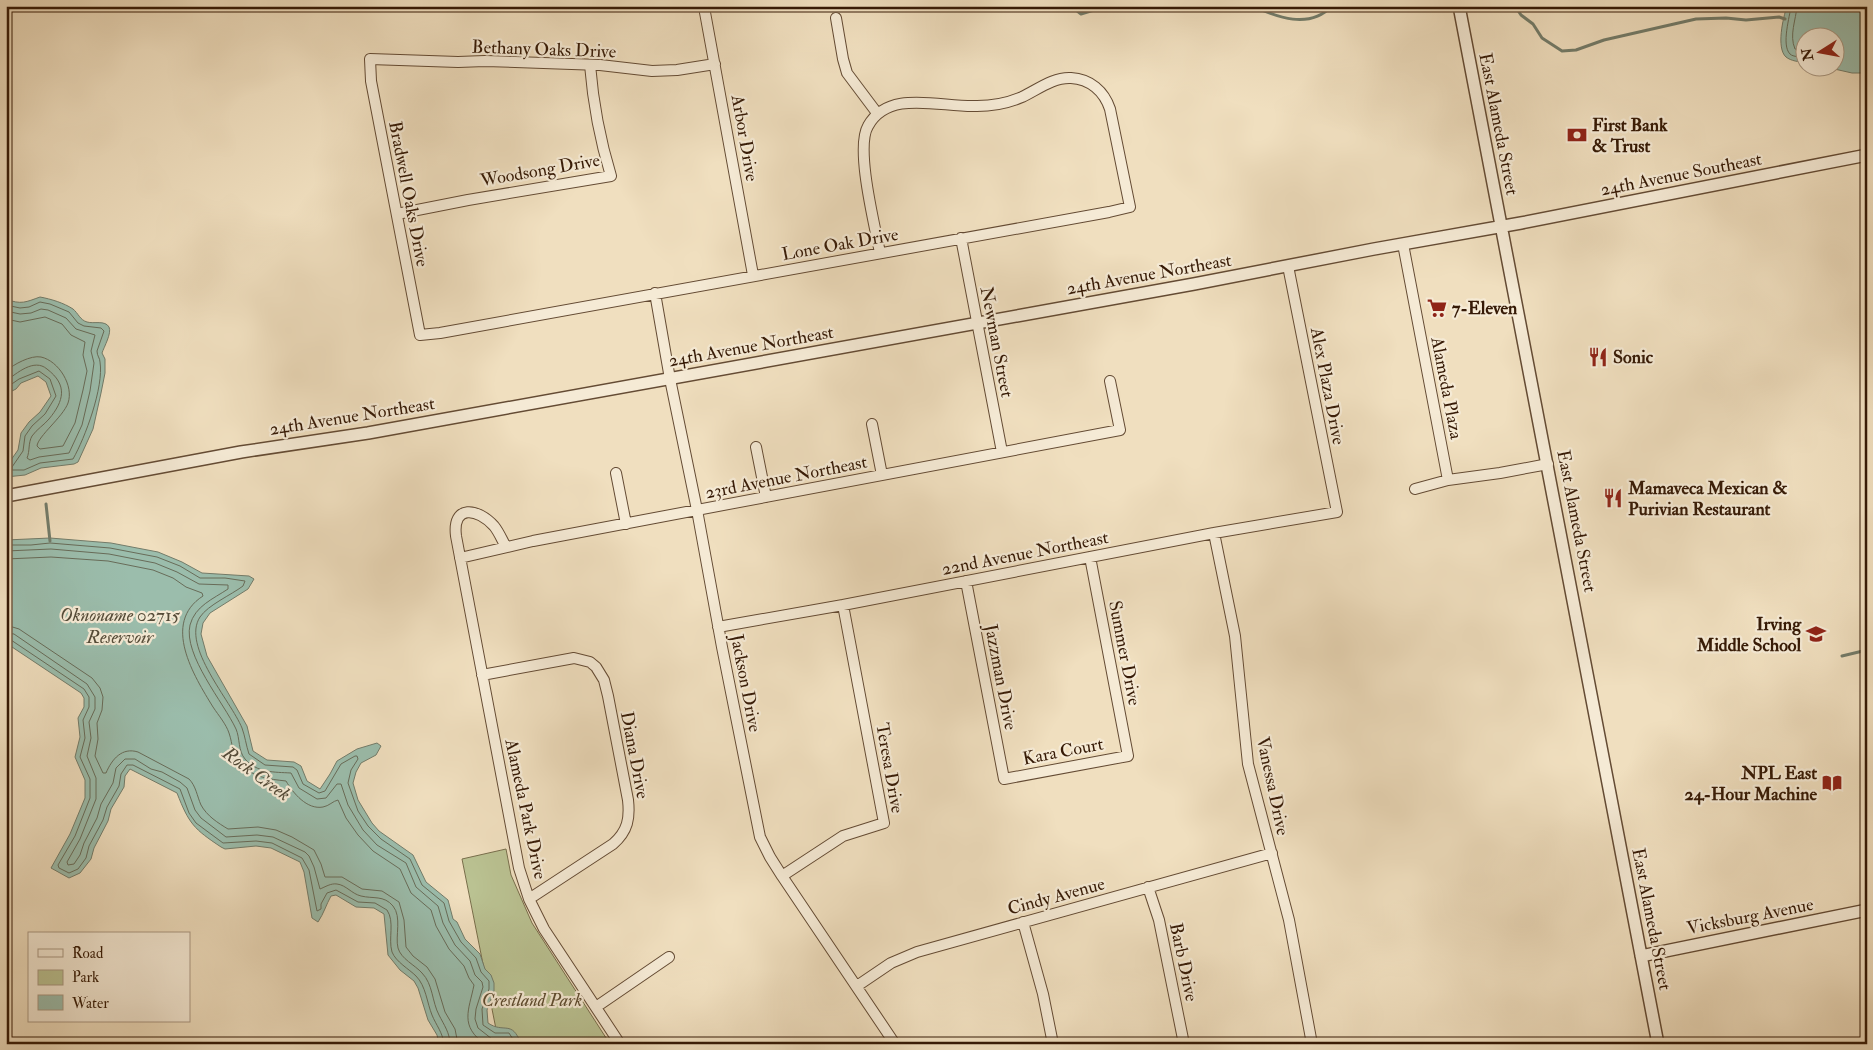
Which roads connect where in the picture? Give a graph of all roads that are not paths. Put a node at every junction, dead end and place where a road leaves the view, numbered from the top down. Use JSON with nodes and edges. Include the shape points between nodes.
{"nodes":[{"id":1,"x":1459,"y":6,"type":"edge"},
{"id":2,"x":704,"y":7,"type":"edge"},
{"id":3,"x":836,"y":18,"type":"dead end"},
{"id":4,"x":370,"y":59,"type":"joint"},
{"id":5,"x":715,"y":64,"type":"junction"},
{"id":6,"x":590,"y":65,"type":"junction"},
{"id":7,"x":877,"y":113,"type":"junction"},
{"id":8,"x":1867,"y":155,"type":"edge"},
{"id":9,"x":397,"y":214,"type":"junction"},
{"id":10,"x":1501,"y":226,"type":"junction"},
{"id":11,"x":960,"y":238,"type":"junction"},
{"id":12,"x":1403,"y":244,"type":"junction"},
{"id":13,"x":880,"y":253,"type":"junction"},
{"id":14,"x":1288,"y":266,"type":"junction"},
{"id":15,"x":753,"y":276,"type":"junction"},
{"id":16,"x":655,"y":293,"type":"junction"},
{"id":17,"x":976,"y":323,"type":"junction"},
{"id":18,"x":420,"y":335,"type":"joint"},
{"id":19,"x":670,"y":379,"type":"junction"},
{"id":20,"x":1110,"y":381,"type":"dead end"},
{"id":21,"x":872,"y":424,"type":"dead end"},
{"id":22,"x":756,"y":447,"type":"dead end"},
{"id":23,"x":1002,"y":452,"type":"junction"},
{"id":24,"x":1548,"y":464,"type":"junction"},
{"id":25,"x":616,"y":473,"type":"dead end"},
{"id":26,"x":882,"y":475,"type":"junction"},
{"id":27,"x":1448,"y":480,"type":"junction"},
{"id":28,"x":1415,"y":489,"type":"dead end"},
{"id":29,"x":6,"y":496,"type":"edge"},
{"id":30,"x":766,"y":497,"type":"junction"},
{"id":31,"x":698,"y":510,"type":"junction"},
{"id":32,"x":1337,"y":512,"type":"joint"},
{"id":33,"x":626,"y":524,"type":"junction"},
{"id":34,"x":1214,"y":533,"type":"junction"},
{"id":35,"x":506,"y":547,"type":"junction"},
{"id":36,"x":1090,"y":557,"type":"junction"},
{"id":37,"x":460,"y":558,"type":"junction"},
{"id":38,"x":966,"y":581,"type":"junction"},
{"id":39,"x":843,"y":605,"type":"junction"},
{"id":40,"x":718,"y":627,"type":"junction"},
{"id":41,"x":482,"y":675,"type":"junction"},
{"id":42,"x":1128,"y":756,"type":"joint"},
{"id":43,"x":1004,"y":779,"type":"joint"},
{"id":44,"x":1272,"y":853,"type":"junction"},
{"id":45,"x":782,"y":876,"type":"junction"},
{"id":46,"x":1148,"y":887,"type":"junction"},
{"id":47,"x":529,"y":899,"type":"junction"},
{"id":48,"x":1867,"y":910,"type":"edge"},
{"id":49,"x":1023,"y":922,"type":"junction"},
{"id":50,"x":1641,"y":956,"type":"junction"},
{"id":51,"x":669,"y":957,"type":"dead end"},
{"id":52,"x":857,"y":986,"type":"junction"},
{"id":53,"x":596,"y":1007,"type":"junction"},
{"id":54,"x":620,"y":1044,"type":"edge"},
{"id":55,"x":895,"y":1044,"type":"edge"},
{"id":56,"x":1053,"y":1044,"type":"edge"},
{"id":57,"x":1184,"y":1044,"type":"edge"},
{"id":58,"x":1312,"y":1044,"type":"edge"},
{"id":59,"x":1658,"y":1044,"type":"edge"}],
"edges":[{"from":1,"to":10,"type":"street","name":"East Alameda Street"},
{"from":2,"to":5,"type":"street","name":"Arbor Drive"},
{"from":3,"to":7,"type":"street","via":[[847,73]]},
{"from":4,"to":6,"type":"street","name":"Bethany Oaks Drive"},
{"from":4,"to":9,"type":"street","name":"Bradwell Oaks Drive","via":[[371,81]]},
{"from":5,"to":6,"type":"street","name":"Bethany Oaks Drive","via":[[652,71]]},
{"from":5,"to":15,"type":"street","name":"Arbor Drive"},
{"from":6,"to":9,"type":"street","name":"Woodsong Drive","via":[[591,88],[610,176]]},
{"from":7,"to":11,"type":"street","name":"Lone Oak Drive","via":[[905,103],[977,106],[1000,103],[1062,78],[1087,82],[1104,96],[1110,109],[1130,207]]},
{"from":7,"to":13,"type":"street","via":[[867,127],[862,153]]},
{"from":8,"to":10,"type":"street","name":"24th Avenue Southeast"},
{"from":9,"to":18,"type":"street","name":"Bradwell Oaks Drive"},
{"from":10,"to":12,"type":"street","name":"24th Avenue Northeast"},
{"from":10,"to":24,"type":"street","name":"East Alameda Street"},
{"from":11,"to":13,"type":"street","name":"Lone Oak Drive"},
{"from":11,"to":17,"type":"street","name":"Newman Street"},
{"from":12,"to":14,"type":"street","name":"24th Avenue Northeast"},
{"from":12,"to":27,"type":"street","name":"Alameda Plaza"},
{"from":13,"to":15,"type":"street","name":"Lone Oak Drive"},
{"from":14,"to":17,"type":"street","name":"24th Avenue Northeast"},
{"from":14,"to":32,"type":"street","name":"Alex Plaza Drive"},
{"from":15,"to":16,"type":"street","name":"Lone Oak Drive"},
{"from":16,"to":18,"type":"street","name":"Lone Oak Drive"},
{"from":16,"to":19,"type":"street","name":"Jackson Drive"},
{"from":17,"to":19,"type":"street","name":"24th Avenue Northeast"},
{"from":17,"to":23,"type":"street","name":"Newman Street"},
{"from":19,"to":29,"type":"street","name":"24th Avenue Northeast","via":[[368,433],[241,452]]},
{"from":19,"to":31,"type":"street","name":"Jackson Drive"},
{"from":20,"to":23,"type":"street","name":"23rd Avenue Northeast","via":[[1120,430]]},
{"from":21,"to":26,"type":"street"},
{"from":22,"to":30,"type":"street"},
{"from":23,"to":26,"type":"street","name":"23rd Avenue Northeast"},
{"from":24,"to":27,"type":"street"},
{"from":24,"to":50,"type":"street","name":"East Alameda Street"},
{"from":25,"to":33,"type":"street"},
{"from":26,"to":30,"type":"street","name":"23rd Avenue Northeast"},
{"from":27,"to":28,"type":"street"},
{"from":30,"to":31,"type":"street","name":"23rd Avenue Northeast"},
{"from":31,"to":33,"type":"street","name":"23rd Avenue Northeast"},
{"from":31,"to":40,"type":"street","name":"Jackson Drive"},
{"from":32,"to":34,"type":"street","name":"22nd Avenue Northeast"},
{"from":33,"to":35,"type":"street","name":"23rd Avenue Northeast"},
{"from":34,"to":36,"type":"street","name":"22nd Avenue Northeast"},
{"from":34,"to":44,"type":"street","name":"Vanessa Drive","via":[[1237,651],[1248,764]]},
{"from":35,"to":37,"type":"street","name":"23rd Avenue Northeast"},
{"from":35,"to":37,"type":"street","name":"Alameda Park Drive","via":[[486,519],[473,513],[462,513],[454,525]]},
{"from":36,"to":38,"type":"street","name":"22nd Avenue Northeast"},
{"from":36,"to":42,"type":"street","name":"Summer Drive"},
{"from":37,"to":41,"type":"street","name":"Alameda Park Drive"},
{"from":38,"to":39,"type":"street","name":"22nd Avenue Northeast"},
{"from":38,"to":43,"type":"street","name":"Jazzman Drive"},
{"from":39,"to":40,"type":"street","name":"22nd Avenue Northeast"},
{"from":39,"to":45,"type":"street","name":"Teresa Drive","via":[[884,823],[843,836]]},
{"from":40,"to":45,"type":"street","name":"Jackson Drive","via":[[757,825],[764,846]]},
{"from":41,"to":47,"type":"street","name":"Alameda Park Drive","via":[[519,868]]},
{"from":41,"to":47,"type":"street","name":"Diana Drive","via":[[574,658],[590,662],[601,674],[608,696],[630,812],[628,826],[613,844]]},
{"from":42,"to":43,"type":"street","name":"Kara Court"},
{"from":44,"to":46,"type":"street","name":"Cindy Avenue"},
{"from":44,"to":58,"type":"street","name":"Vanessa Drive","via":[[1289,920]]},
{"from":45,"to":52,"type":"street","name":"Jackson Drive"},
{"from":46,"to":49,"type":"street","name":"Cindy Avenue"},
{"from":46,"to":57,"type":"street","name":"Barb Drive","via":[[1159,920]]},
{"from":47,"to":53,"type":"street","name":"Alameda Park Drive","via":[[544,929]]},
{"from":48,"to":50,"type":"street","name":"Vicksburg Avenue"},
{"from":49,"to":52,"type":"street","name":"Cindy Avenue","via":[[903,957]]},
{"from":49,"to":56,"type":"street","via":[[1042,987]]},
{"from":50,"to":59,"type":"street","name":"East Alameda Street"},
{"from":51,"to":53,"type":"street"},
{"from":52,"to":55,"type":"street","name":"Jackson Drive"},
{"from":53,"to":54,"type":"street","name":"Alameda Park Drive"}]}
